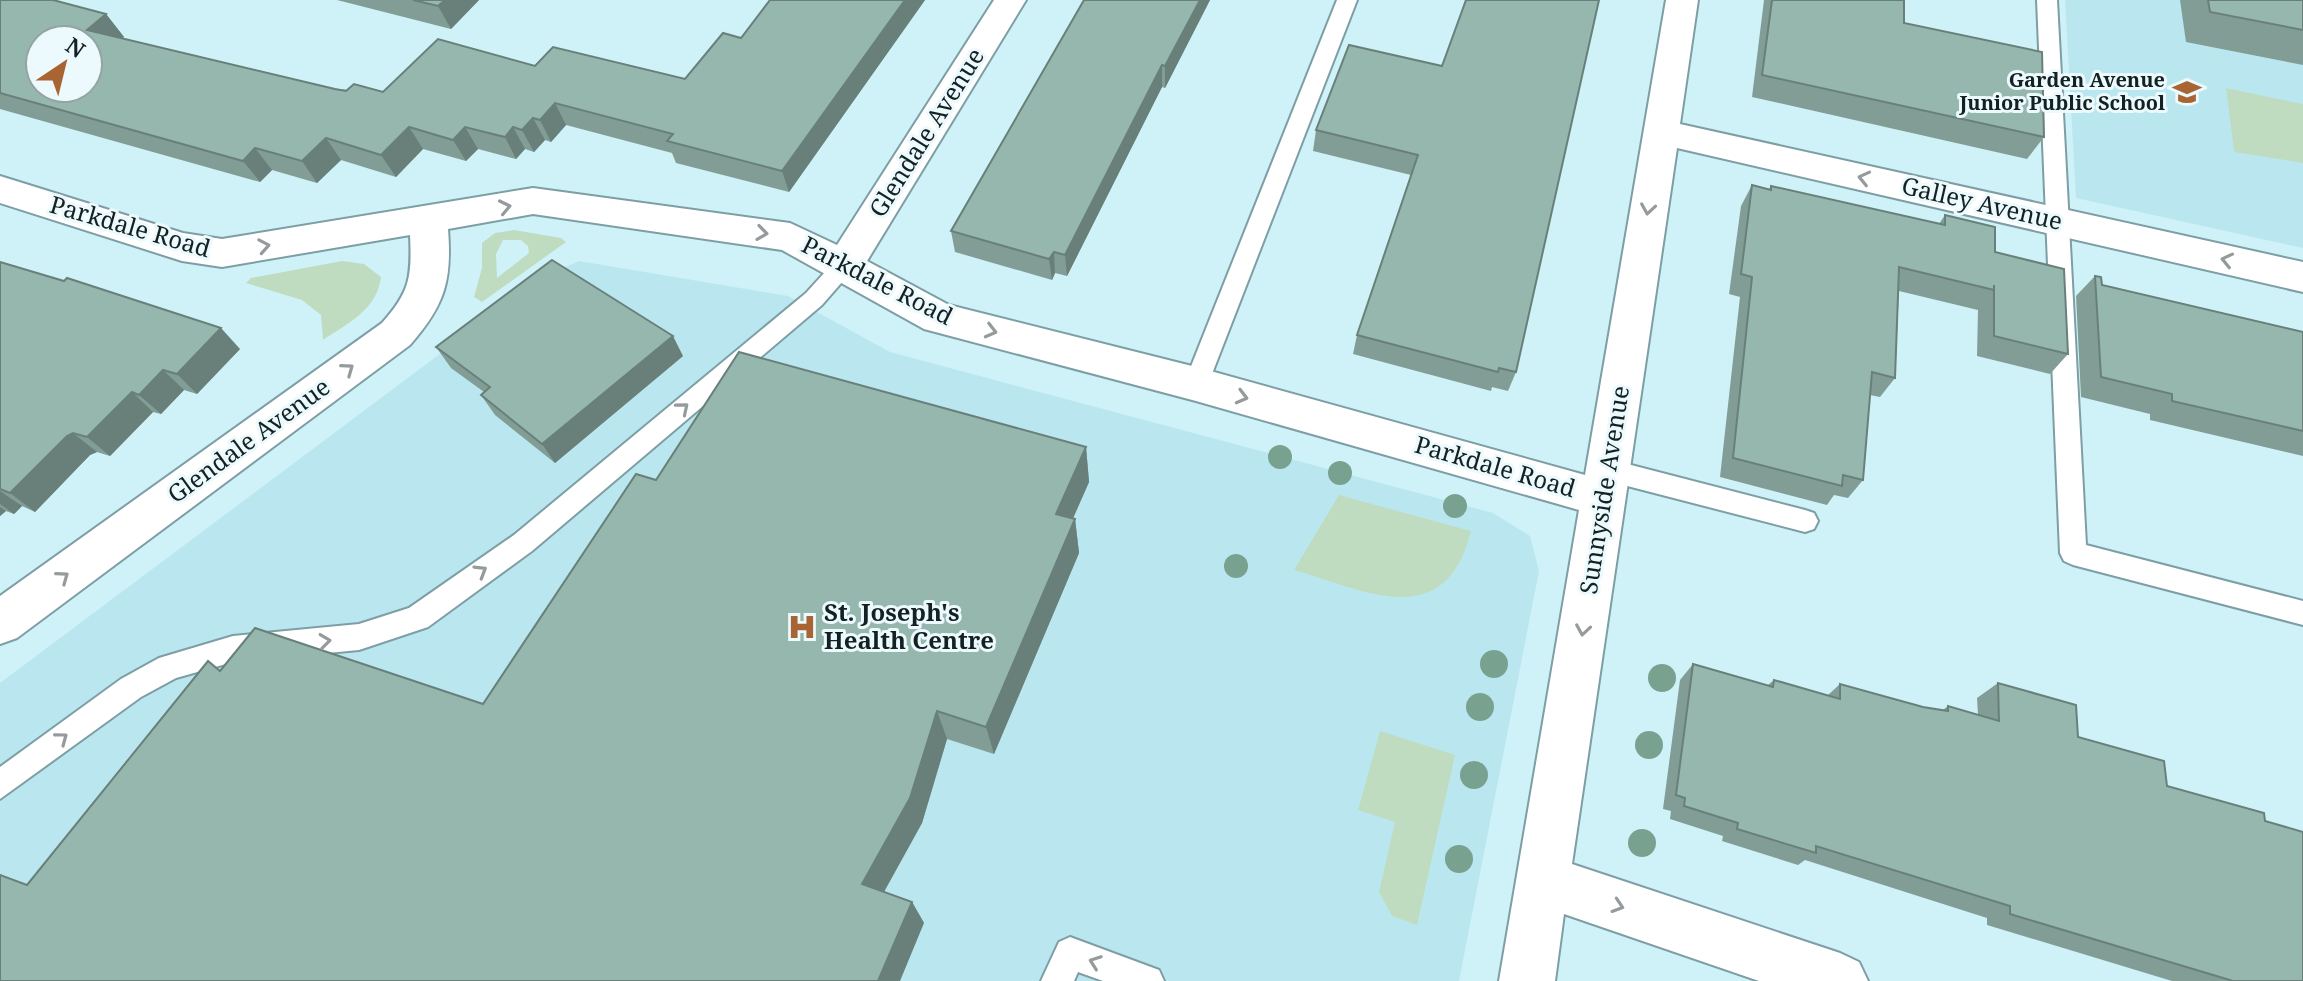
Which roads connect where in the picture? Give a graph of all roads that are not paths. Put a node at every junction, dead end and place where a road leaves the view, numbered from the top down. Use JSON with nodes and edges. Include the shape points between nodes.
{"nodes":[{"id":1,"x":1010,"y":0,"type":"edge"},
{"id":2,"x":1347,"y":0,"type":"edge"},
{"id":3,"x":1682,"y":0,"type":"edge"},
{"id":4,"x":2047,"y":0,"type":"edge"},
{"id":5,"x":1661,"y":132,"type":"junction"},
{"id":6,"x":0,"y":189,"type":"edge"},
{"id":7,"x":428,"y":220,"type":"junction"},
{"id":8,"x":2058,"y":221,"type":"junction"},
{"id":9,"x":844,"y":266,"type":"junction"},
{"id":10,"x":2303,"y":277,"type":"edge"},
{"id":11,"x":1196,"y":384,"type":"junction"},
{"id":12,"x":1606,"y":484,"type":"junction"},
{"id":13,"x":1805,"y":521,"type":"dead end"},
{"id":14,"x":2303,"y":613,"type":"edge"},
{"id":15,"x":0,"y":623,"type":"edge"},
{"id":16,"x":0,"y":785,"type":"edge"},
{"id":17,"x":1544,"y":881,"type":"junction"},
{"id":18,"x":1057,"y":981,"type":"edge"},
{"id":19,"x":1148,"y":981,"type":"edge"},
{"id":20,"x":1527,"y":981,"type":"edge"},
{"id":21,"x":1840,"y":981,"type":"edge"}],
"edges":[{"from":1,"to":9,"type":"street","name":"Glendale Avenue"},
{"from":2,"to":11,"type":"lane"},
{"from":3,"to":5,"type":"street","name":"Sunnyside Avenue"},
{"from":4,"to":8,"type":"lane"},
{"from":8,"to":5,"type":"street","name":"Galley Avenue","one_way":true},
{"from":5,"to":12,"type":"street","name":"Sunnyside Avenue","one_way":true},
{"from":6,"to":7,"type":"street","name":"Parkdale Road","one_way":true,"via":[[182,247],[222,253]]},
{"from":7,"to":9,"type":"street","name":"Parkdale Road","one_way":true,"via":[[533,201],[790,237]]},
{"from":15,"to":7,"type":"street","name":"Glendale Avenue","one_way":true,"via":[[396,334],[421,308],[430,287]]},
{"from":10,"to":8,"type":"street","name":"Galley Avenue","one_way":true},
{"from":8,"to":14,"type":"lane","via":[[2073,553]]},
{"from":9,"to":11,"type":"street","name":"Parkdale Road","one_way":true,"via":[[938,318]]},
{"from":16,"to":9,"type":"lane","one_way":true,"via":[[131,688],[169,667],[233,649],[359,637],[418,618],[523,543],[814,299]]},
{"from":11,"to":12,"type":"street","name":"Parkdale Road","one_way":true},
{"from":12,"to":13,"type":"lane"},
{"from":12,"to":17,"type":"street","name":"Sunnyside Avenue","one_way":true},
{"from":17,"to":20,"type":"street","name":"Sunnyside Avenue"},
{"from":17,"to":21,"type":"street","one_way":true},
{"from":19,"to":18,"type":"lane","one_way":true,"via":[[1070,953]]}]}
